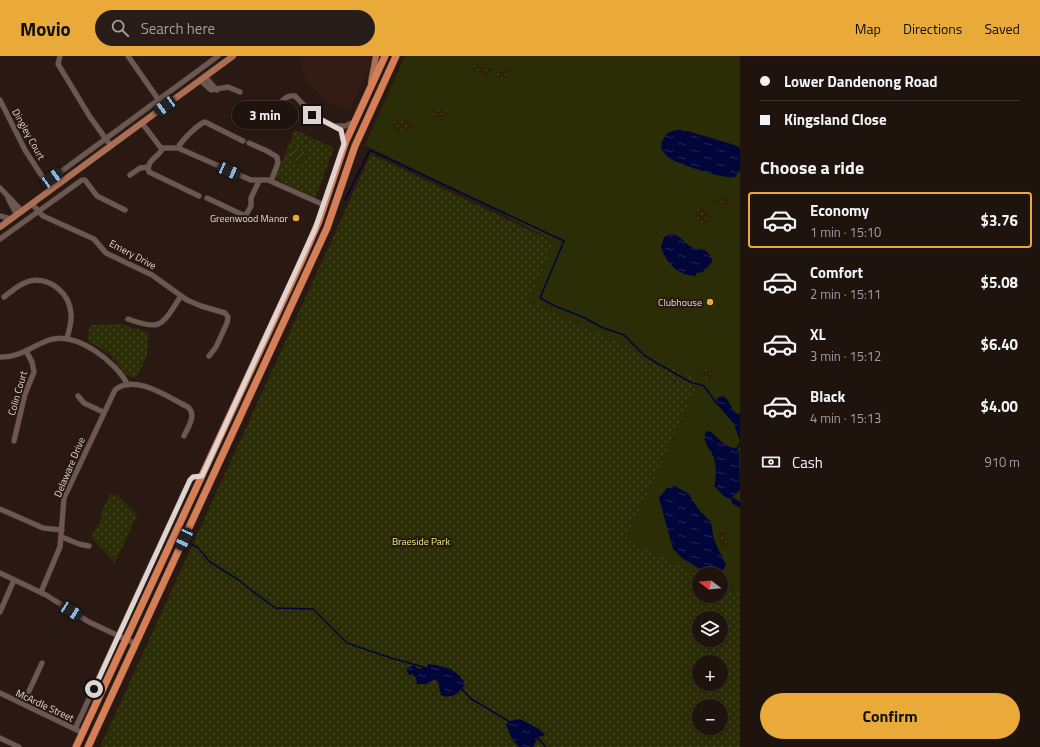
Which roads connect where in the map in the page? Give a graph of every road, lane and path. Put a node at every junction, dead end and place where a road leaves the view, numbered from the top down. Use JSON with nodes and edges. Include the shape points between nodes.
{"nodes":[{"id":1,"x":52,"y":56,"type":"edge"},
{"id":2,"x":128,"y":56,"type":"edge"},
{"id":3,"x":218,"y":56,"type":"edge"},
{"id":4,"x":237,"y":56,"type":"edge"},
{"id":5,"x":376,"y":56,"type":"edge"},
{"id":6,"x":384,"y":56,"type":"edge"},
{"id":7,"x":396,"y":56,"type":"edge"},
{"id":8,"x":59,"y":57,"type":"edge"},
{"id":9,"x":211,"y":58,"type":"edge"},
{"id":10,"x":231,"y":58,"type":"edge"},
{"id":11,"x":217,"y":68,"type":"junction"},
{"id":12,"x":203,"y":78,"type":"junction"},
{"id":13,"x":370,"y":86,"type":"junction"},
{"id":14,"x":240,"y":92,"type":"dead end"},
{"id":15,"x":158,"y":99,"type":"junction"},
{"id":16,"x":0,"y":100,"type":"edge"},
{"id":17,"x":272,"y":122,"type":"dead end"},
{"id":18,"x":354,"y":122,"type":"junction"},
{"id":19,"x":142,"y":123,"type":"junction"},
{"id":20,"x":335,"y":126,"type":"junction"},
{"id":21,"x":105,"y":138,"type":"junction"},
{"id":22,"x":243,"y":141,"type":"dead end"},
{"id":23,"x":249,"y":143,"type":"dead end"},
{"id":24,"x":344,"y":144,"type":"junction"},
{"id":25,"x":111,"y":146,"type":"junction"},
{"id":26,"x":163,"y":148,"type":"junction"},
{"id":27,"x":178,"y":148,"type":"junction"},
{"id":28,"x":148,"y":167,"type":"junction"},
{"id":29,"x":130,"y":175,"type":"dead end"},
{"id":30,"x":48,"y":181,"type":"junction"},
{"id":31,"x":259,"y":181,"type":"junction"},
{"id":32,"x":271,"y":181,"type":"junction"},
{"id":33,"x":0,"y":188,"type":"edge"},
{"id":34,"x":54,"y":188,"type":"junction"},
{"id":35,"x":199,"y":196,"type":"dead end"},
{"id":36,"x":207,"y":198,"type":"dead end"},
{"id":37,"x":32,"y":204,"type":"junction"},
{"id":38,"x":324,"y":206,"type":"junction"},
{"id":39,"x":125,"y":210,"type":"dead end"},
{"id":40,"x":38,"y":212,"type":"junction"},
{"id":41,"x":20,"y":213,"type":"junction"},
{"id":42,"x":0,"y":216,"type":"edge"},
{"id":43,"x":11,"y":219,"type":"junction"},
{"id":44,"x":0,"y":227,"type":"edge"},
{"id":45,"x":0,"y":239,"type":"edge"},
{"id":46,"x":180,"y":296,"type":"junction"},
{"id":47,"x":4,"y":297,"type":"dead end"},
{"id":48,"x":128,"y":319,"type":"dead end"},
{"id":49,"x":67,"y":338,"type":"junction"},
{"id":50,"x":26,"y":351,"type":"junction"},
{"id":51,"x":209,"y":356,"type":"dead end"},
{"id":52,"x":0,"y":357,"type":"edge"},
{"id":53,"x":126,"y":385,"type":"junction"},
{"id":54,"x":78,"y":396,"type":"dead end"},
{"id":55,"x":103,"y":412,"type":"junction"},
{"id":56,"x":184,"y":436,"type":"dead end"},
{"id":57,"x":14,"y":441,"type":"dead end"},
{"id":58,"x":202,"y":476,"type":"junction"},
{"id":59,"x":0,"y":509,"type":"edge"},
{"id":60,"x":62,"y":530,"type":"junction"},
{"id":61,"x":62,"y":537,"type":"junction"},
{"id":62,"x":88,"y":546,"type":"dead end"},
{"id":63,"x":0,"y":574,"type":"edge"},
{"id":64,"x":14,"y":580,"type":"junction"},
{"id":65,"x":41,"y":592,"type":"junction"},
{"id":66,"x":0,"y":612,"type":"edge"},
{"id":67,"x":118,"y":636,"type":"junction"},
{"id":68,"x":126,"y":640,"type":"junction"},
{"id":69,"x":136,"y":644,"type":"junction"},
{"id":70,"x":42,"y":663,"type":"dead end"},
{"id":71,"x":0,"y":693,"type":"edge"},
{"id":72,"x":23,"y":704,"type":"junction"},
{"id":73,"x":75,"y":729,"type":"junction"},
{"id":74,"x":83,"y":733,"type":"junction"},
{"id":75,"x":0,"y":738,"type":"edge"},
{"id":76,"x":19,"y":747,"type":"edge"},
{"id":77,"x":76,"y":747,"type":"edge"},
{"id":78,"x":88,"y":747,"type":"edge"}],
"edges":[{"from":1,"to":8,"type":"street"},
{"from":2,"to":15,"type":"street"},
{"from":3,"to":9,"type":"street"},
{"from":4,"to":10,"type":"main road"},
{"from":5,"to":13,"type":"main road"},
{"from":6,"to":13,"type":"highway"},
{"from":7,"to":69,"type":"highway","via":[[353,152],[327,228]]},
{"from":8,"to":21,"type":"street","via":[[58,64]]},
{"from":9,"to":11,"type":"street"},
{"from":9,"to":15,"type":"street"},
{"from":10,"to":11,"type":"main road"},
{"from":11,"to":12,"type":"main road"},
{"from":12,"to":14,"type":"street","via":[[211,90],[228,87]]},
{"from":12,"to":19,"type":"main road"},
{"from":13,"to":18,"type":"highway"},
{"from":15,"to":21,"type":"street"},
{"from":16,"to":30,"type":"street","name":"Dingley Court","via":[[25,150]]},
{"from":17,"to":20,"type":"street","via":[[284,99],[293,96],[315,117]]},
{"from":18,"to":20,"type":"street"},
{"from":18,"to":24,"type":"highway"},
{"from":19,"to":25,"type":"main road"},
{"from":19,"to":26,"type":"street"},
{"from":20,"to":24,"type":"street","via":[[343,132]]},
{"from":21,"to":25,"type":"street"},
{"from":21,"to":30,"type":"street"},
{"from":22,"to":27,"type":"street","via":[[204,122],[182,140]]},
{"from":23,"to":32,"type":"street","via":[[277,157],[278,163]]},
{"from":24,"to":38,"type":"highway"},
{"from":25,"to":34,"type":"main road"},
{"from":26,"to":27,"type":"street"},
{"from":26,"to":28,"type":"street"},
{"from":27,"to":31,"type":"street","via":[[248,179]]},
{"from":28,"to":29,"type":"street","via":[[140,168]]},
{"from":28,"to":35,"type":"street","via":[[152,174]]},
{"from":30,"to":34,"type":"street","name":"Dingley Court"},
{"from":31,"to":32,"type":"street"},
{"from":31,"to":36,"type":"street","via":[[246,215]]},
{"from":32,"to":38,"type":"street"},
{"from":33,"to":41,"type":"street"},
{"from":34,"to":37,"type":"main road"},
{"from":37,"to":40,"type":"street","name":"Emery Drive"},
{"from":37,"to":41,"type":"main road"},
{"from":38,"to":58,"type":"highway","via":[[302,260]]},
{"from":39,"to":40,"type":"street","via":[[97,196],[85,180],[80,180]]},
{"from":40,"to":45,"type":"street"},
{"from":40,"to":46,"type":"street","name":"Emery Drive","via":[[94,239],[106,253],[152,275]]},
{"from":41,"to":43,"type":"main road"},
{"from":42,"to":43,"type":"street"},
{"from":43,"to":44,"type":"main road"},
{"from":46,"to":48,"type":"street","via":[[159,325],[148,326]]},
{"from":46,"to":51,"type":"street","name":"Emery Drive","via":[[201,306],[223,312],[228,317],[216,347]]},
{"from":47,"to":49,"type":"street","via":[[20,285],[31,281],[54,285],[65,296],[70,307],[71,318]]},
{"from":49,"to":50,"type":"street","via":[[49,340]]},
{"from":49,"to":53,"type":"street","via":[[110,361],[122,375]]},
{"from":50,"to":52,"type":"street"},
{"from":50,"to":57,"type":"street","name":"Colin Court","via":[[34,372],[25,394]]},
{"from":53,"to":55,"type":"street","name":"Delaware Drive","via":[[111,397]]},
{"from":53,"to":56,"type":"street","via":[[144,386],[190,408],[192,416]]},
{"from":54,"to":55,"type":"street","via":[[84,403]]},
{"from":55,"to":60,"type":"street","name":"Delaware Drive","via":[[64,498]]},
{"from":58,"to":67,"type":"street","via":[[192,478]]},
{"from":58,"to":68,"type":"highway"},
{"from":59,"to":60,"type":"street","via":[[43,528]]},
{"from":60,"to":61,"type":"street","name":"Delaware Drive"},
{"from":61,"to":62,"type":"street"},
{"from":61,"to":65,"type":"street","name":"Delaware Drive","via":[[58,556]]},
{"from":63,"to":64,"type":"street"},
{"from":64,"to":65,"type":"street"},
{"from":64,"to":66,"type":"street"},
{"from":65,"to":67,"type":"street","via":[[89,622]]},
{"from":67,"to":68,"type":"street"},
{"from":67,"to":73,"type":"street"},
{"from":68,"to":69,"type":"street"},
{"from":68,"to":74,"type":"highway"},
{"from":69,"to":78,"type":"highway"},
{"from":70,"to":72,"type":"street"},
{"from":71,"to":72,"type":"street","name":"McArdle Street"},
{"from":72,"to":73,"type":"street","name":"McArdle Street"},
{"from":73,"to":74,"type":"street","name":"McArdle Street"},
{"from":74,"to":77,"type":"highway"},
{"from":75,"to":76,"type":"street"}]}
